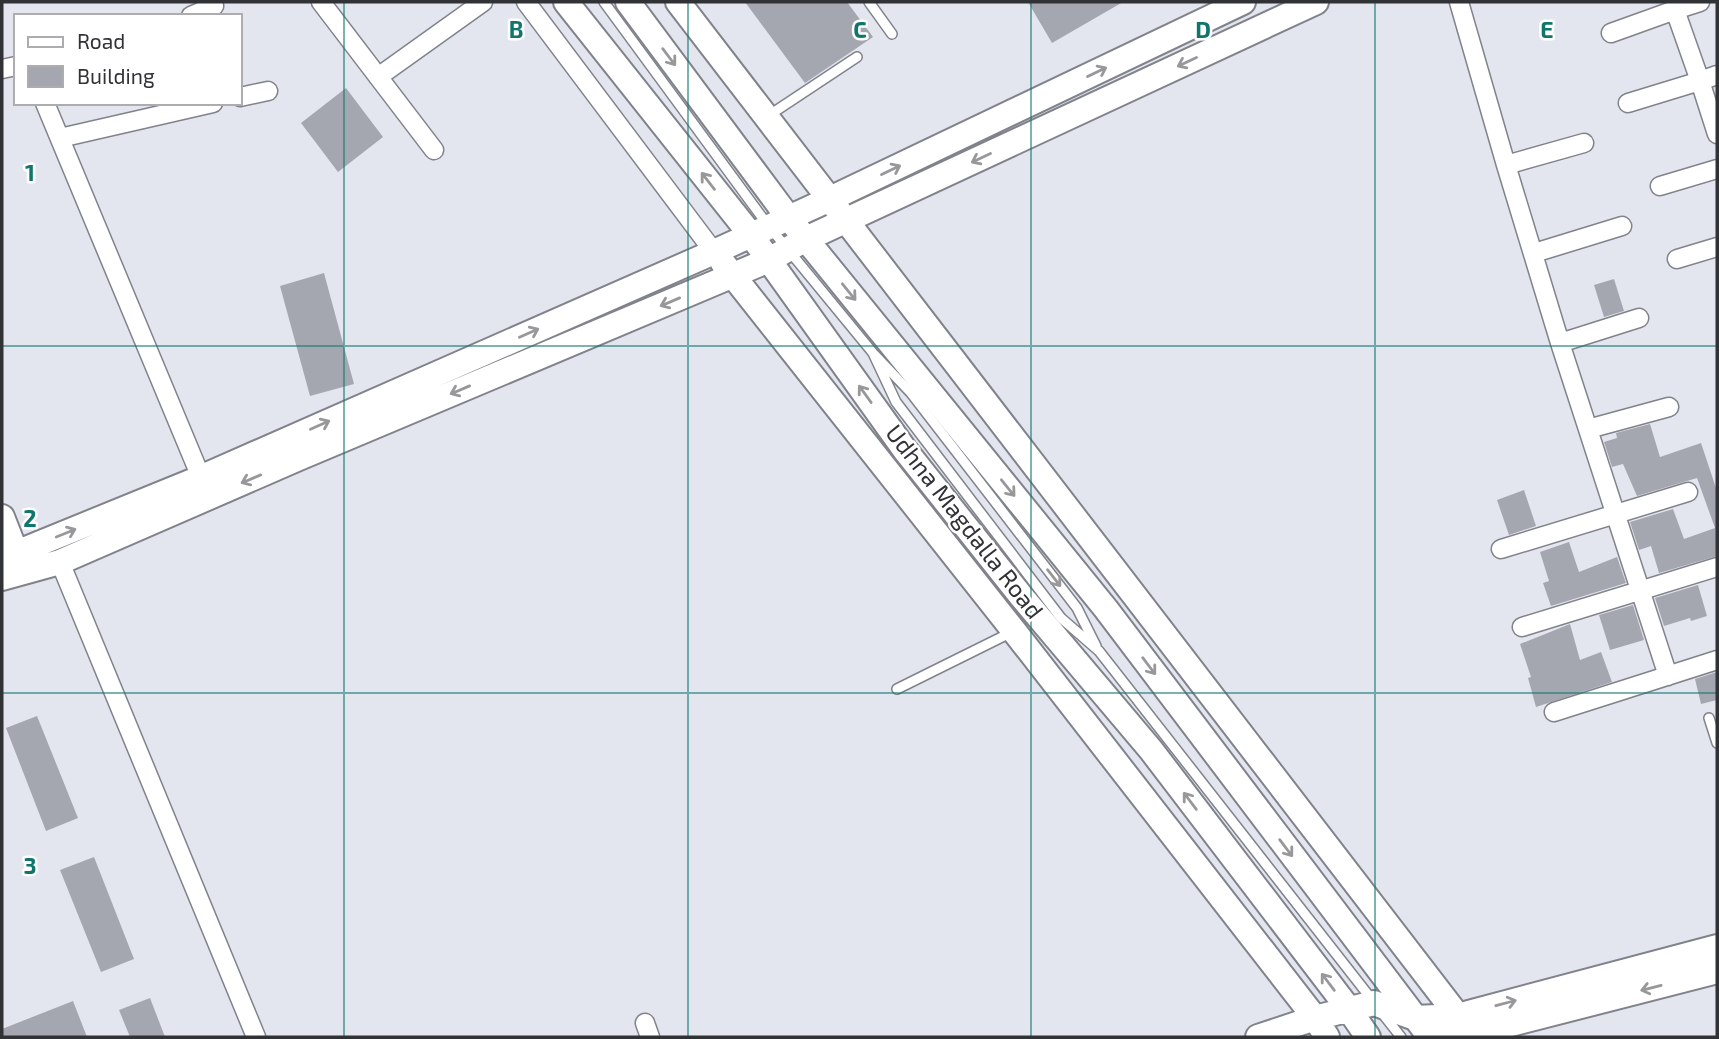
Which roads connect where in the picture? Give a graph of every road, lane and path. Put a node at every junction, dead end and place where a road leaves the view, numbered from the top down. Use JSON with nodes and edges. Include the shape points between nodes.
{"nodes":[{"id":1,"x":321,"y":2,"type":"edge"},
{"id":2,"x":483,"y":2,"type":"edge"},
{"id":3,"x":526,"y":2,"type":"edge"},
{"id":4,"x":566,"y":2,"type":"edge"},
{"id":5,"x":604,"y":2,"type":"edge"},
{"id":6,"x":628,"y":2,"type":"edge"},
{"id":7,"x":678,"y":2,"type":"edge"},
{"id":8,"x":869,"y":2,"type":"edge"},
{"id":9,"x":1316,"y":2,"type":"edge"},
{"id":10,"x":1459,"y":2,"type":"edge"},
{"id":11,"x":1700,"y":2,"type":"edge"},
{"id":12,"x":1239,"y":3,"type":"edge"},
{"id":13,"x":214,"y":6,"type":"dead end"},
{"id":14,"x":1675,"y":10,"type":"junction"},
{"id":15,"x":196,"y":14,"type":"edge"},
{"id":16,"x":1248,"y":33,"type":"junction"},
{"id":17,"x":1611,"y":33,"type":"dead end"},
{"id":18,"x":892,"y":34,"type":"dead end"},
{"id":19,"x":857,"y":57,"type":"dead end"},
{"id":20,"x":1717,"y":75,"type":"edge"},
{"id":21,"x":378,"y":77,"type":"junction"},
{"id":22,"x":1700,"y":81,"type":"junction"},
{"id":23,"x":268,"y":91,"type":"dead end"},
{"id":24,"x":242,"y":97,"type":"edge"},
{"id":25,"x":1628,"y":103,"type":"dead end"},
{"id":26,"x":46,"y":105,"type":"edge"},
{"id":27,"x":204,"y":105,"type":"edge"},
{"id":28,"x":766,"y":117,"type":"junction"},
{"id":29,"x":1717,"y":134,"type":"edge"},
{"id":30,"x":60,"y":138,"type":"junction"},
{"id":31,"x":1584,"y":143,"type":"dead end"},
{"id":32,"x":433,"y":150,"type":"dead end"},
{"id":33,"x":1506,"y":165,"type":"junction"},
{"id":34,"x":1717,"y":169,"type":"edge"},
{"id":35,"x":1660,"y":186,"type":"dead end"},
{"id":36,"x":830,"y":199,"type":"junction"},
{"id":37,"x":847,"y":221,"type":"junction"},
{"id":38,"x":769,"y":226,"type":"junction"},
{"id":39,"x":1622,"y":226,"type":"dead end"},
{"id":40,"x":1717,"y":247,"type":"edge"},
{"id":41,"x":787,"y":249,"type":"junction"},
{"id":42,"x":714,"y":252,"type":"junction"},
{"id":43,"x":1534,"y":253,"type":"junction"},
{"id":44,"x":1677,"y":259,"type":"dead end"},
{"id":45,"x":732,"y":275,"type":"junction"},
{"id":46,"x":1639,"y":318,"type":"dead end"},
{"id":47,"x":1560,"y":343,"type":"junction"},
{"id":48,"x":944,"y":347,"type":"junction"},
{"id":49,"x":873,"y":353,"type":"junction"},
{"id":50,"x":912,"y":370,"type":"junction"},
{"id":51,"x":1669,"y":407,"type":"dead end"},
{"id":52,"x":1588,"y":429,"type":"junction"},
{"id":53,"x":205,"y":488,"type":"junction"},
{"id":54,"x":1688,"y":492,"type":"dead end"},
{"id":55,"x":1616,"y":514,"type":"junction"},
{"id":56,"x":2,"y":517,"type":"edge"},
{"id":57,"x":1501,"y":549,"type":"dead end"},
{"id":58,"x":60,"y":562,"type":"junction"},
{"id":59,"x":11,"y":565,"type":"edge"},
{"id":60,"x":1717,"y":567,"type":"edge"},
{"id":61,"x":1641,"y":590,"type":"junction"},
{"id":62,"x":1522,"y":627,"type":"dead end"},
{"id":63,"x":1014,"y":631,"type":"junction"},
{"id":64,"x":1099,"y":651,"type":"junction"},
{"id":65,"x":1717,"y":660,"type":"edge"},
{"id":66,"x":1668,"y":676,"type":"junction"},
{"id":67,"x":897,"y":689,"type":"dead end"},
{"id":68,"x":1554,"y":712,"type":"dead end"},
{"id":69,"x":1709,"y":718,"type":"dead end"},
{"id":70,"x":1717,"y":743,"type":"edge"},
{"id":71,"x":1717,"y":947,"type":"edge"},
{"id":72,"x":1717,"y":971,"type":"edge"},
{"id":73,"x":1374,"y":1003,"type":"junction"},
{"id":74,"x":1348,"y":1009,"type":"junction"},
{"id":75,"x":1321,"y":1027,"type":"edge"},
{"id":76,"x":1408,"y":1027,"type":"edge"},
{"id":77,"x":1468,"y":1029,"type":"edge"},
{"id":78,"x":257,"y":1037,"type":"edge"},
{"id":79,"x":1258,"y":1037,"type":"edge"},
{"id":80,"x":1368,"y":1037,"type":"edge"},
{"id":81,"x":1430,"y":1037,"type":"edge"},
{"id":82,"x":1441,"y":1037,"type":"edge"}],
"edges":[{"from":1,"to":21,"type":"street"},
{"from":2,"to":21,"type":"street"},
{"from":3,"to":42,"type":"street"},
{"from":38,"to":4,"type":"street","name":"Udhna Magdalla Road","one_way":true},
{"from":5,"to":38,"type":"lane"},
{"from":6,"to":38,"type":"street","name":"Udhna Magdalla Road","one_way":true},
{"from":7,"to":28,"type":"street"},
{"from":8,"to":18,"type":"lane"},
{"from":9,"to":16,"type":"street"},
{"from":10,"to":33,"type":"street"},
{"from":11,"to":14,"type":"street"},
{"from":12,"to":16,"type":"street"},
{"from":36,"to":12,"type":"street","one_way":true},
{"from":13,"to":15,"type":"street"},
{"from":14,"to":17,"type":"street"},
{"from":14,"to":22,"type":"street"},
{"from":16,"to":37,"type":"street","one_way":true},
{"from":19,"to":28,"type":"lane"},
{"from":20,"to":22,"type":"street"},
{"from":21,"to":32,"type":"street"},
{"from":22,"to":25,"type":"street"},
{"from":22,"to":29,"type":"street"},
{"from":23,"to":24,"type":"street"},
{"from":26,"to":30,"type":"street"},
{"from":27,"to":30,"type":"street"},
{"from":28,"to":36,"type":"street"},
{"from":30,"to":53,"type":"street"},
{"from":31,"to":33,"type":"street"},
{"from":33,"to":43,"type":"street"},
{"from":34,"to":35,"type":"street"},
{"from":36,"to":37,"type":"street"},
{"from":36,"to":38,"type":"street"},
{"from":37,"to":41,"type":"street"},
{"from":37,"to":48,"type":"street"},
{"from":38,"to":41,"type":"street","name":"Udhna Magdalla Road"},
{"from":38,"to":41,"type":"street","name":"Udhna Magdalla Road"},
{"from":38,"to":42,"type":"street"},
{"from":39,"to":43,"type":"street"},
{"from":40,"to":44,"type":"street"},
{"from":41,"to":45,"type":"street"},
{"from":41,"to":49,"type":"lane"},
{"from":41,"to":50,"type":"street","name":"Udhna Magdalla Road","one_way":true},
{"from":74,"to":41,"type":"street","name":"Udhna Magdalla Road","one_way":true,"via":[[1151,750],[905,450]]},
{"from":42,"to":45,"type":"street"},
{"from":53,"to":42,"type":"street","one_way":true},
{"from":43,"to":47,"type":"street"},
{"from":45,"to":53,"type":"street","one_way":true},
{"from":45,"to":63,"type":"street"},
{"from":46,"to":47,"type":"street"},
{"from":47,"to":52,"type":"street"},
{"from":48,"to":50,"type":"street"},
{"from":48,"to":77,"type":"street"},
{"from":49,"to":64,"type":"lane","one_way":true,"via":[[911,393],[1077,608]]},
{"from":49,"to":64,"type":"lane","via":[[896,402],[1061,618]]},
{"from":50,"to":76,"type":"street","name":"Udhna Magdalla Road","one_way":true,"via":[[1106,610]]},
{"from":51,"to":52,"type":"street"},
{"from":52,"to":55,"type":"street"},
{"from":53,"to":58,"type":"street"},
{"from":59,"to":53,"type":"street","one_way":true},
{"from":54,"to":55,"type":"street"},
{"from":55,"to":57,"type":"street"},
{"from":55,"to":61,"type":"street"},
{"from":56,"to":59,"type":"street"},
{"from":58,"to":59,"type":"street"},
{"from":58,"to":78,"type":"street"},
{"from":60,"to":61,"type":"street"},
{"from":61,"to":62,"type":"street"},
{"from":61,"to":66,"type":"street"},
{"from":63,"to":67,"type":"lane"},
{"from":63,"to":75,"type":"street"},
{"from":64,"to":73,"type":"lane"},
{"from":65,"to":66,"type":"street"},
{"from":66,"to":68,"type":"street"},
{"from":69,"to":70,"type":"lane"},
{"from":77,"to":71,"type":"street","one_way":true},
{"from":72,"to":77,"type":"street","one_way":true},
{"from":73,"to":74,"type":"street"},
{"from":73,"to":76,"type":"street"},
{"from":74,"to":75,"type":"street"},
{"from":74,"to":80,"type":"street","name":"Udhna Magdalla Road"},
{"from":75,"to":79,"type":"street"},
{"from":76,"to":77,"type":"street"},
{"from":76,"to":81,"type":"street","name":"Udhna Magdalla Road"},
{"from":77,"to":82,"type":"street"}]}
